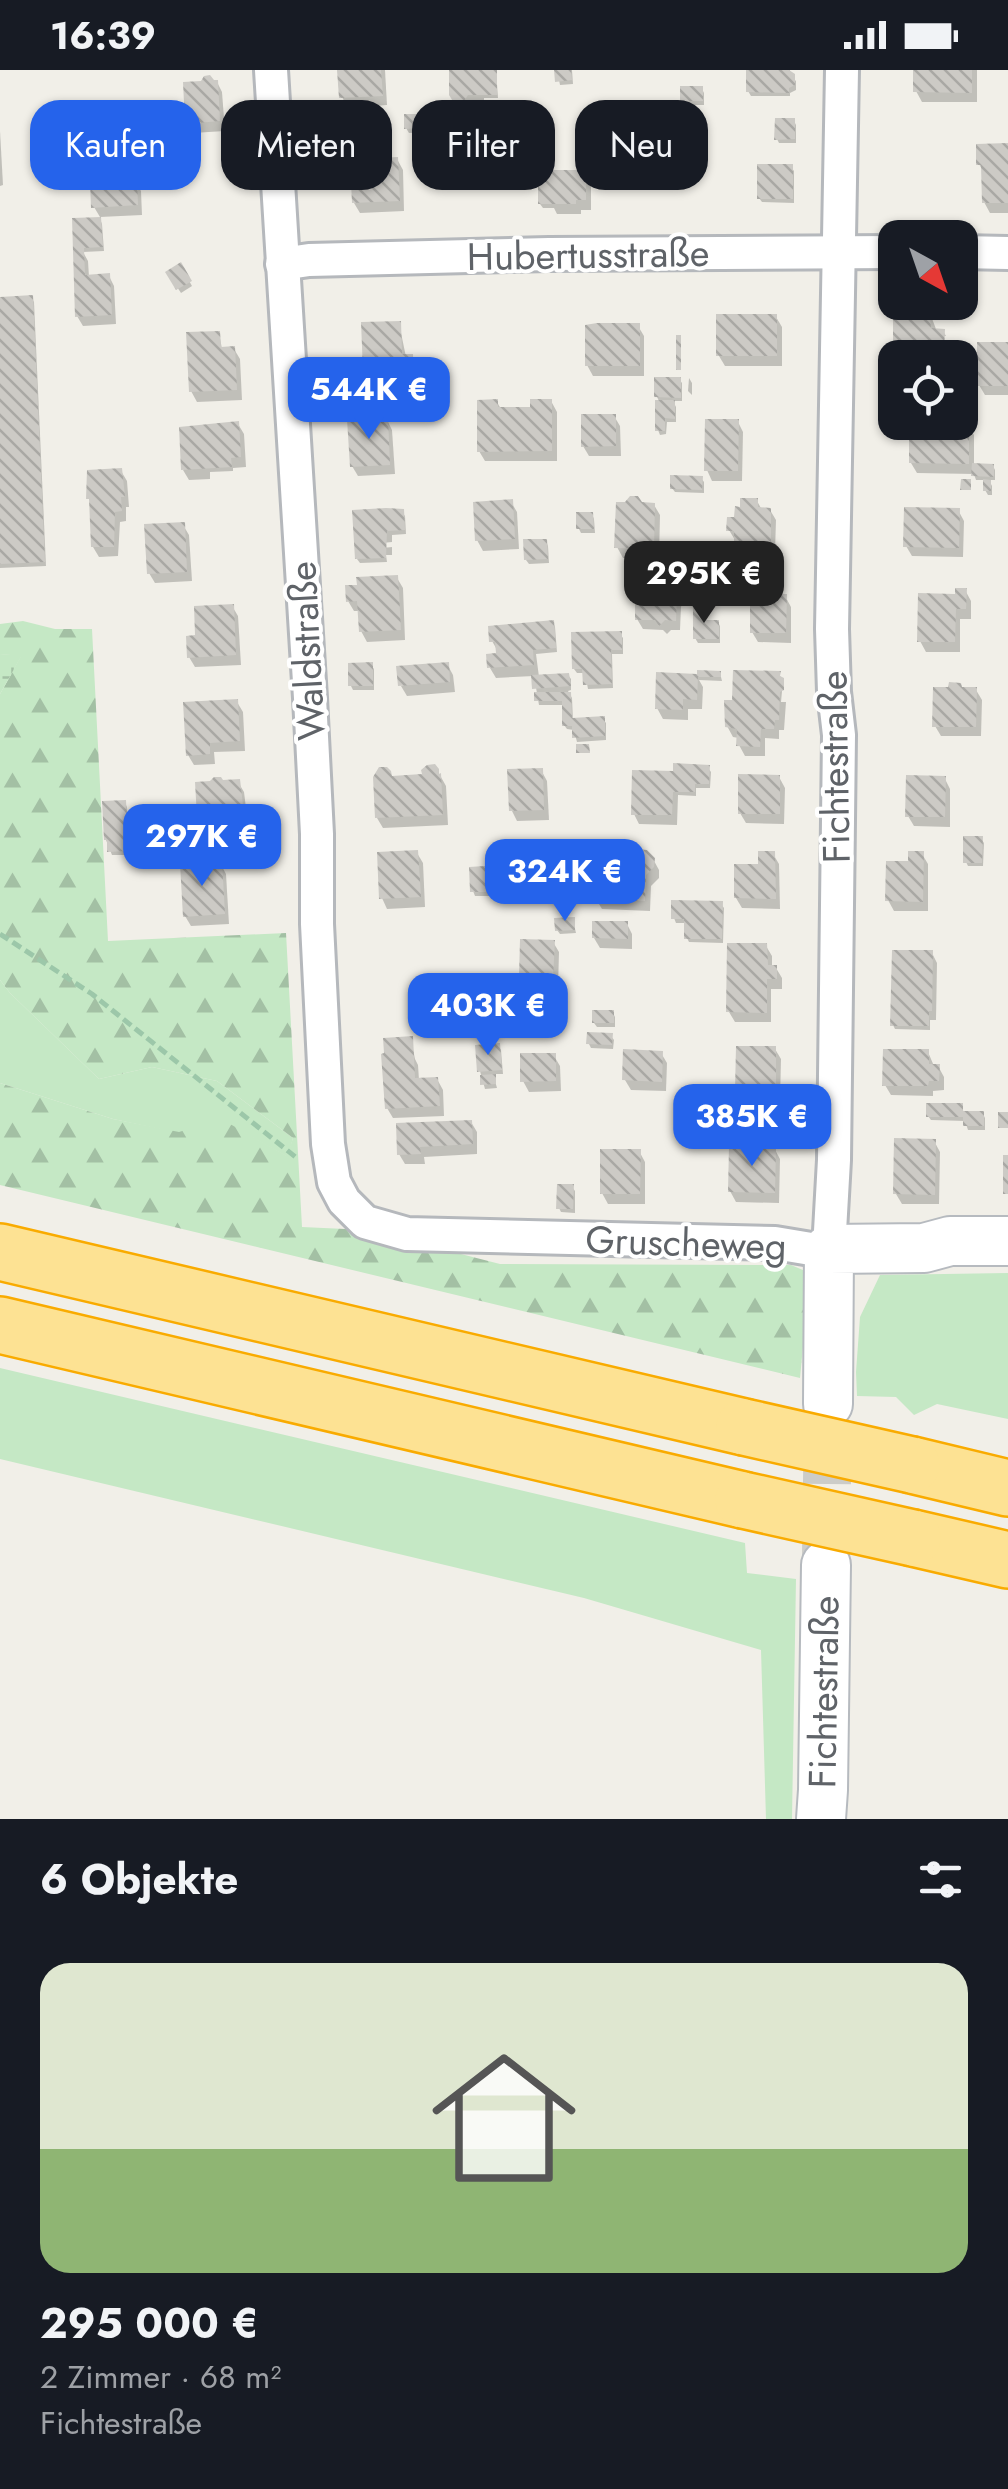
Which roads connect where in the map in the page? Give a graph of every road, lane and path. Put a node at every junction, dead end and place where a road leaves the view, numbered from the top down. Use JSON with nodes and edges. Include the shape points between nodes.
{"nodes":[{"id":1,"x":271,"y":70,"type":"edge"},
{"id":2,"x":842,"y":70,"type":"edge"},
{"id":3,"x":838,"y":252,"type":"junction"},
{"id":4,"x":878,"y":252,"type":"edge"},
{"id":5,"x":978,"y":252,"type":"edge"},
{"id":6,"x":1008,"y":252,"type":"edge"},
{"id":7,"x":282,"y":264,"type":"junction"},
{"id":8,"x":0,"y":934,"type":"edge"},
{"id":9,"x":334,"y":1182,"type":"junction"},
{"id":10,"x":1008,"y":1241,"type":"edge"},
{"id":11,"x":830,"y":1249,"type":"junction"},
{"id":12,"x":0,"y":1252,"type":"edge"},
{"id":13,"x":0,"y":1325,"type":"edge"},
{"id":14,"x":828,"y":1404,"type":"tunnel mouth"},
{"id":15,"x":1008,"y":1488,"type":"edge"},
{"id":16,"x":1008,"y":1560,"type":"edge"},
{"id":17,"x":826,"y":1565,"type":"tunnel mouth"},
{"id":18,"x":821,"y":1819,"type":"edge"}],
"edges":[{"from":1,"to":7,"type":"street","name":"Waldstraße"},
{"from":2,"to":3,"type":"street","name":"Fichtestraße"},
{"from":3,"to":4,"type":"street","name":"Hubertusstraße"},
{"from":3,"to":7,"type":"street","name":"Hubertusstraße"},
{"from":3,"to":11,"type":"street","name":"Fichtestraße"},
{"from":5,"to":6,"type":"street"},
{"from":7,"to":9,"type":"street","name":"Waldstraße"},
{"from":8,"to":9,"type":"path","via":[[92,994]]},
{"from":9,"to":11,"type":"street","name":"Gruscheweg","via":[[365,1222],[407,1234]]},
{"from":10,"to":11,"type":"street","name":"Gruscheweg"},
{"from":11,"to":14,"type":"street","name":"Fichtestraße"},
{"from":12,"to":15,"type":"highway","bridge":true},
{"from":13,"to":16,"type":"highway","bridge":true},
{"from":17,"to":18,"type":"street","name":"Fichtestraße"}]}
